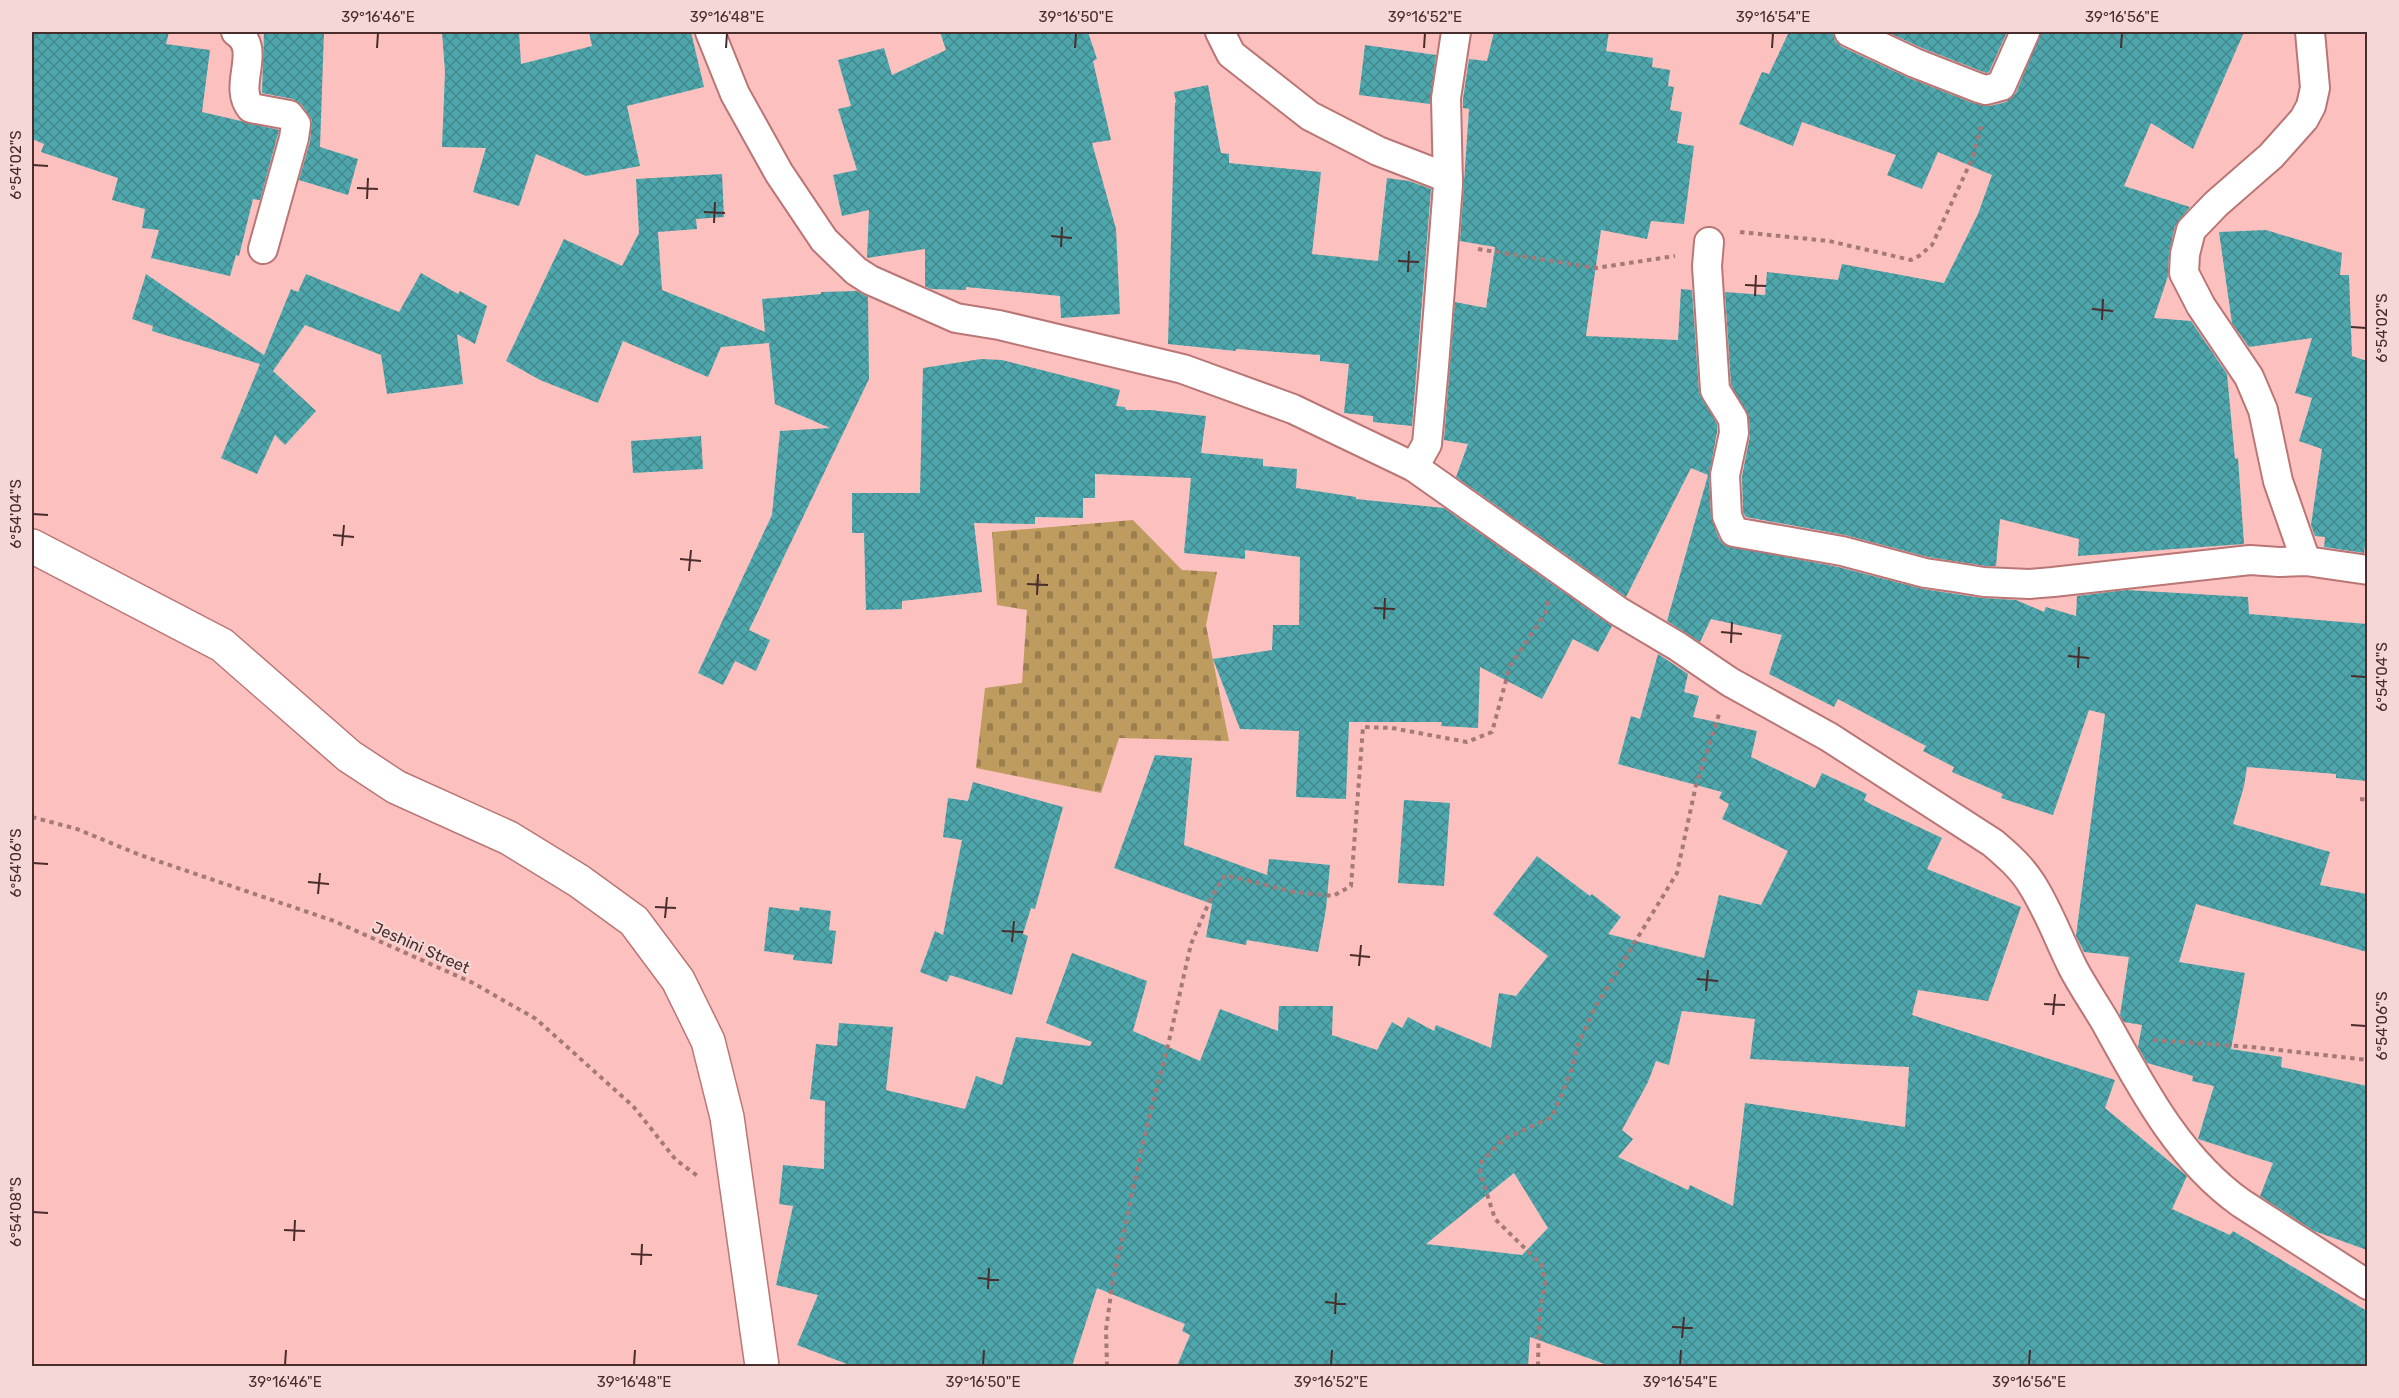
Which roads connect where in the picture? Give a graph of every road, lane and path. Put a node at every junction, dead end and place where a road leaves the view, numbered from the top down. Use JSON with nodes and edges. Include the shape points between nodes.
{"nodes":[{"id":1,"x":236,"y":32,"type":"edge"},
{"id":2,"x":710,"y":32,"type":"edge"},
{"id":3,"x":1220,"y":32,"type":"edge"},
{"id":4,"x":1456,"y":32,"type":"edge"},
{"id":5,"x":1849,"y":32,"type":"edge"},
{"id":6,"x":2025,"y":32,"type":"edge"},
{"id":7,"x":2310,"y":32,"type":"edge"},
{"id":8,"x":1995,"y":88,"type":"junction"},
{"id":9,"x":1448,"y":178,"type":"junction"},
{"id":10,"x":1709,"y":242,"type":"junction"},
{"id":11,"x":1444,"y":245,"type":"junction"},
{"id":12,"x":263,"y":249,"type":"dead end"},
{"id":13,"x":1414,"y":467,"type":"junction"},
{"id":14,"x":32,"y":546,"type":"edge"},
{"id":15,"x":2306,"y":561,"type":"junction"},
{"id":16,"x":1557,"y":568,"type":"junction"},
{"id":17,"x":2367,"y":570,"type":"edge"},
{"id":18,"x":1730,"y":682,"type":"junction"},
{"id":19,"x":2360,"y":799,"type":"dead end"},
{"id":20,"x":2367,"y":800,"type":"edge"},
{"id":21,"x":32,"y":817,"type":"edge"},
{"id":22,"x":2104,"y":1021,"type":"junction"},
{"id":23,"x":2367,"y":1060,"type":"edge"},
{"id":24,"x":738,"y":1205,"type":"junction"},
{"id":25,"x":2367,"y":1285,"type":"edge"},
{"id":26,"x":762,"y":1366,"type":"edge"},
{"id":27,"x":1107,"y":1366,"type":"edge"},
{"id":28,"x":1538,"y":1366,"type":"edge"}],
"edges":[{"from":1,"to":12,"type":"street","via":[[243,36],[249,52],[244,92],[247,103],[251,108],[289,115],[296,124]]},
{"from":2,"to":13,"type":"street","via":[[735,94],[779,173],[824,240],[870,280],[956,318],[1183,369],[1293,409]]},
{"from":3,"to":9,"type":"street","via":[[1231,54],[1310,116],[1378,151]]},
{"from":4,"to":9,"type":"street","via":[[1446,98]]},
{"from":5,"to":8,"type":"street","via":[[1979,88]]},
{"from":6,"to":8,"type":"street","via":[[2001,86]]},
{"from":7,"to":15,"type":"street","via":[[2315,88],[2312,106],[2271,156],[2191,230],[2184,273],[2248,377],[2263,410],[2278,481]]},
{"from":8,"to":10,"type":"path","via":[[1973,157],[1955,197],[1932,245],[1919,256],[1911,260],[1829,241],[1747,231],[1722,234]]},
{"from":9,"to":11,"type":"street"},
{"from":10,"to":11,"type":"path","via":[[1672,257],[1596,268]]},
{"from":10,"to":15,"type":"street","via":[[1715,390],[1733,419],[1725,475],[1727,516],[1734,532],[1984,582],[2029,584],[2250,560]]},
{"from":11,"to":13,"type":"street","via":[[1426,444]]},
{"from":13,"to":16,"type":"street"},
{"from":14,"to":24,"type":"street","via":[[222,645],[349,756],[396,787],[509,838],[634,921],[678,980],[708,1041],[727,1117]]},
{"from":15,"to":17,"type":"street"},
{"from":16,"to":18,"type":"street"},
{"from":16,"to":27,"type":"path","via":[[1546,612],[1510,666],[1492,732],[1467,742],[1392,728],[1363,727],[1351,886],[1333,896],[1294,892],[1225,875],[1210,900],[1191,944],[1143,1141],[1113,1279],[1106,1330]]},
{"from":18,"to":22,"type":"street","via":[[1828,737],[1993,843],[2013,860],[2031,882]]},
{"from":18,"to":28,"type":"path","via":[[1696,785],[1677,873],[1593,1011],[1552,1117],[1504,1139],[1482,1161],[1480,1172],[1495,1219],[1542,1265],[1545,1281]]},
{"from":19,"to":20,"type":"path"},
{"from":21,"to":24,"type":"path","name":"Jeshini Street","via":[[77,829],[140,855],[334,921],[474,983],[536,1019],[633,1106],[676,1160]]},
{"from":22,"to":23,"type":"path","via":[[2141,1040]]},
{"from":22,"to":25,"type":"street","via":[[2150,1101],[2202,1170],[2241,1203]]},
{"from":24,"to":26,"type":"street"}]}
